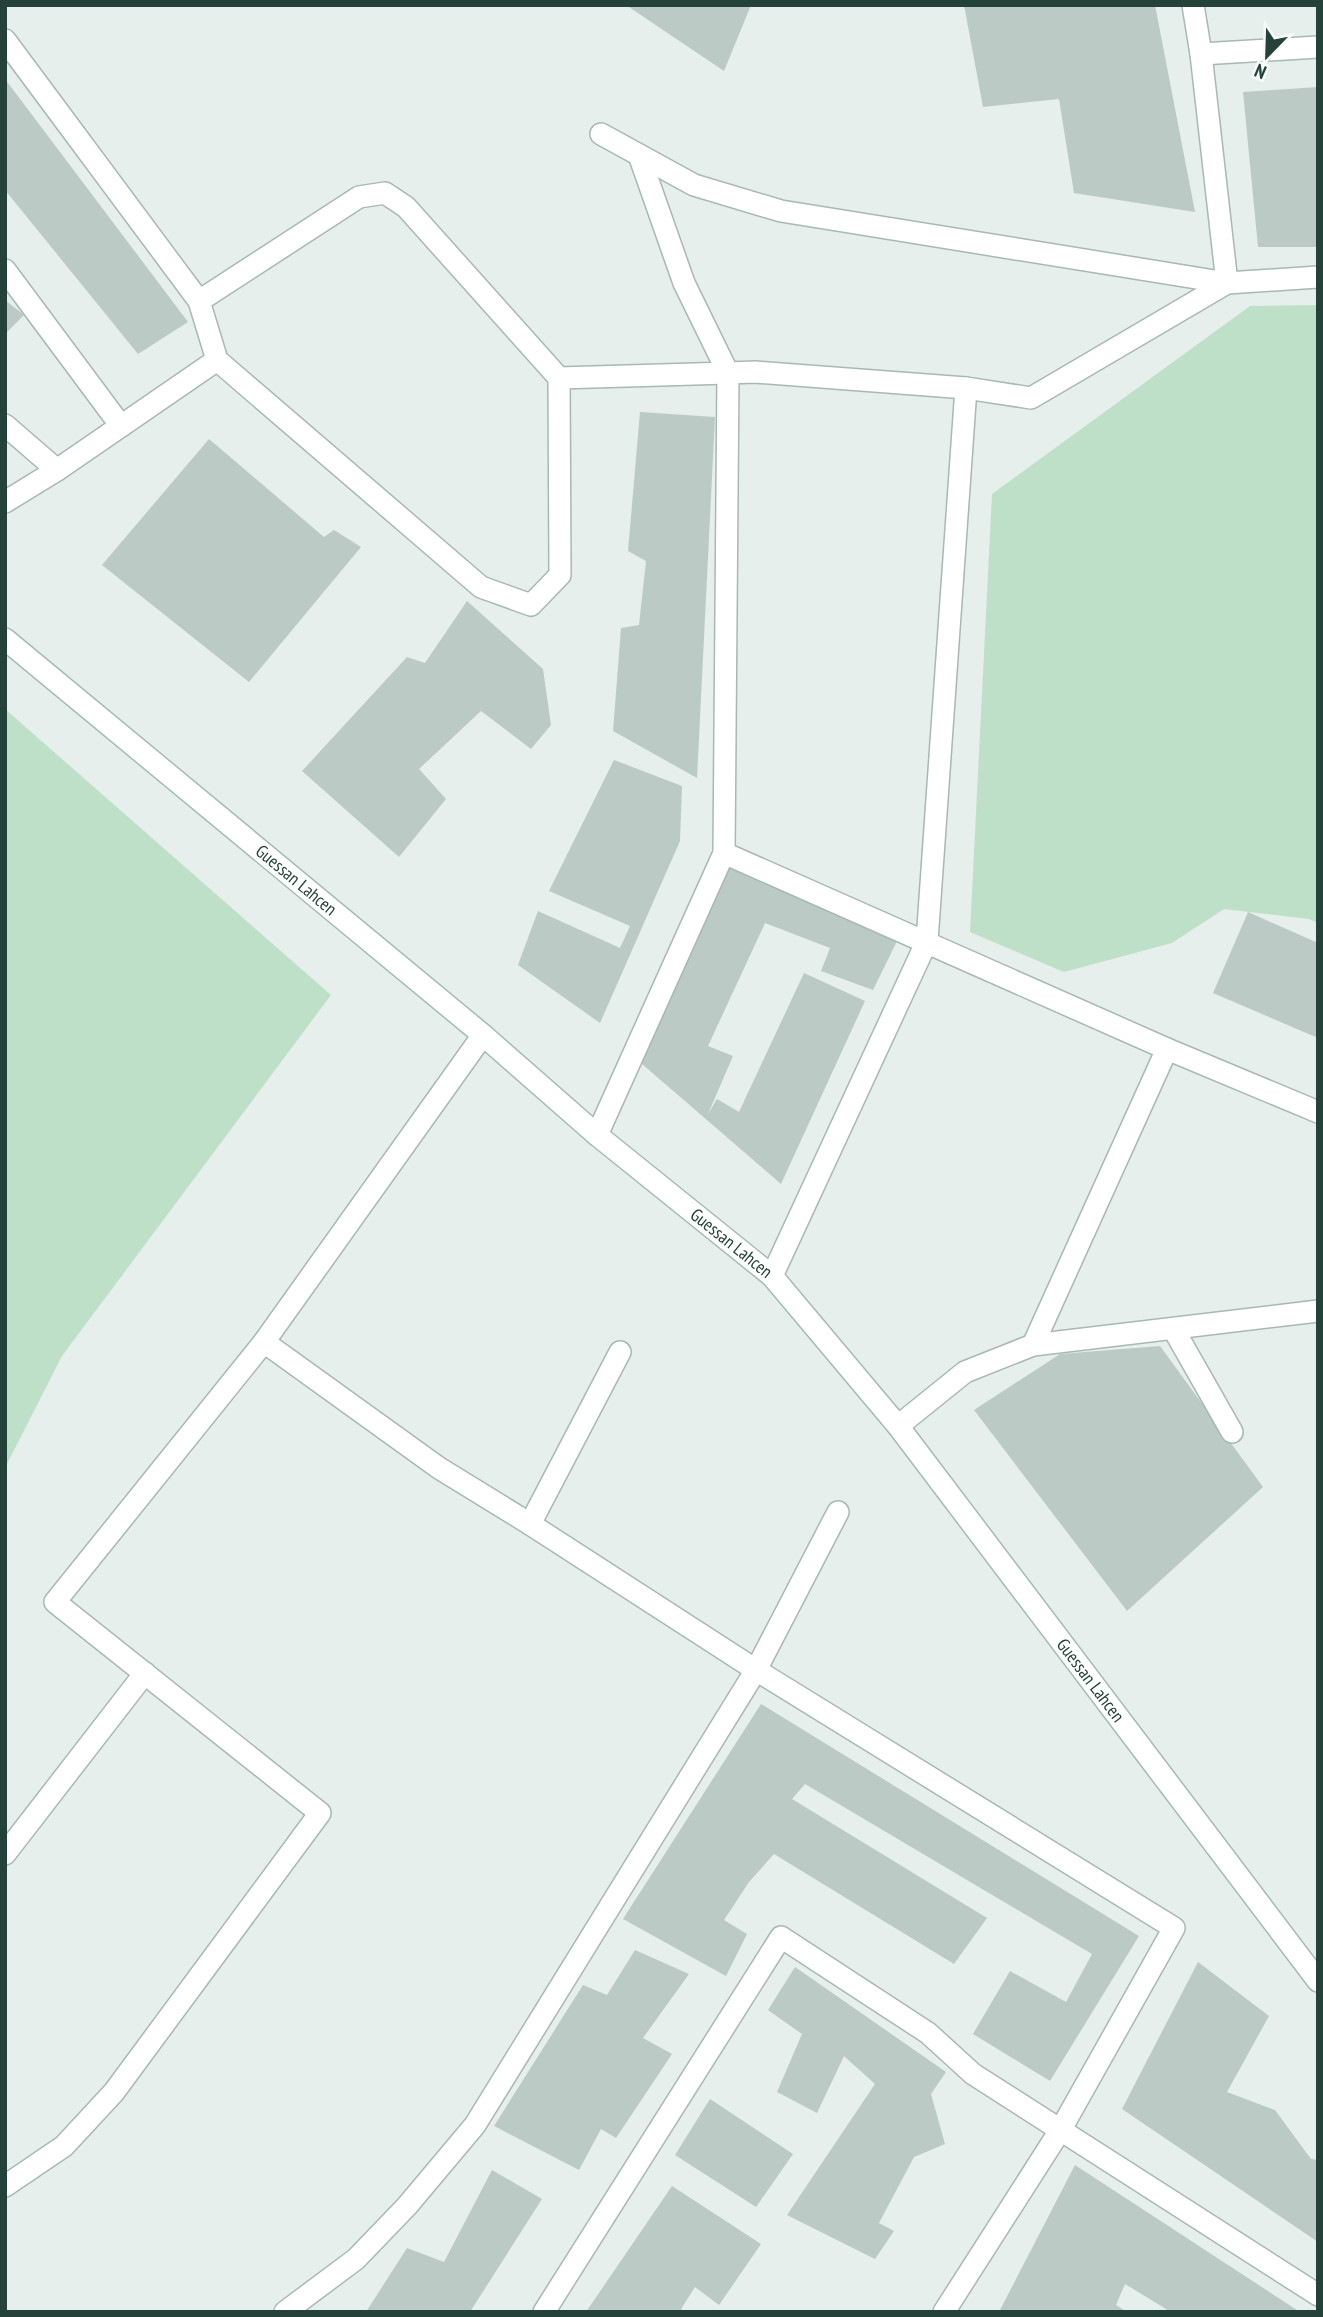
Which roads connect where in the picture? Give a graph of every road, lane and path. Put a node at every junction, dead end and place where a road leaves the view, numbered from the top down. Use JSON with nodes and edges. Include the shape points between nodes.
{"nodes":[{"id":1,"x":1193,"y":5,"type":"edge"},
{"id":2,"x":5,"y":40,"type":"edge"},
{"id":3,"x":1318,"y":47,"type":"edge"},
{"id":4,"x":1201,"y":54,"type":"junction"},
{"id":5,"x":601,"y":134,"type":"dead end"},
{"id":6,"x":639,"y":155,"type":"junction"},
{"id":7,"x":5,"y":270,"type":"edge"},
{"id":8,"x":1318,"y":277,"type":"edge"},
{"id":9,"x":1227,"y":283,"type":"junction"},
{"id":10,"x":200,"y":301,"type":"junction"},
{"id":11,"x":218,"y":360,"type":"junction"},
{"id":12,"x":728,"y":373,"type":"junction"},
{"id":13,"x":559,"y":378,"type":"junction"},
{"id":14,"x":966,"y":388,"type":"junction"},
{"id":15,"x":5,"y":425,"type":"edge"},
{"id":16,"x":121,"y":426,"type":"junction"},
{"id":17,"x":57,"y":470,"type":"junction"},
{"id":18,"x":5,"y":502,"type":"edge"},
{"id":19,"x":5,"y":639,"type":"edge"},
{"id":20,"x":724,"y":853,"type":"junction"},
{"id":21,"x":927,"y":941,"type":"junction"},
{"id":22,"x":483,"y":1035,"type":"junction"},
{"id":23,"x":1167,"y":1049,"type":"junction"},
{"id":24,"x":1318,"y":1112,"type":"edge"},
{"id":25,"x":597,"y":1135,"type":"junction"},
{"id":26,"x":772,"y":1276,"type":"junction"},
{"id":27,"x":1318,"y":1311,"type":"edge"},
{"id":28,"x":1174,"y":1330,"type":"junction"},
{"id":29,"x":264,"y":1342,"type":"junction"},
{"id":30,"x":1033,"y":1345,"type":"junction"},
{"id":31,"x":620,"y":1352,"type":"dead end"},
{"id":32,"x":898,"y":1426,"type":"junction"},
{"id":33,"x":1232,"y":1432,"type":"dead end"},
{"id":34,"x":838,"y":1512,"type":"dead end"},
{"id":35,"x":530,"y":1524,"type":"junction"},
{"id":36,"x":757,"y":1670,"type":"junction"},
{"id":37,"x":145,"y":1673,"type":"junction"},
{"id":38,"x":5,"y":1854,"type":"edge"},
{"id":39,"x":1318,"y":1981,"type":"edge"},
{"id":40,"x":1061,"y":2129,"type":"junction"},
{"id":41,"x":5,"y":2186,"type":"edge"},
{"id":42,"x":1318,"y":2295,"type":"edge"},
{"id":43,"x":285,"y":2312,"type":"edge"},
{"id":44,"x":544,"y":2312,"type":"edge"},
{"id":45,"x":944,"y":2312,"type":"edge"}],
"edges":[{"from":1,"to":4,"type":"street"},
{"from":2,"to":10,"type":"street"},
{"from":3,"to":4,"type":"street"},
{"from":4,"to":9,"type":"street"},
{"from":5,"to":6,"type":"street"},
{"from":6,"to":9,"type":"street","via":[[694,185],[781,211]]},
{"from":6,"to":12,"type":"street","via":[[684,283]]},
{"from":7,"to":16,"type":"street"},
{"from":8,"to":9,"type":"street"},
{"from":9,"to":14,"type":"street","via":[[1031,398]]},
{"from":10,"to":11,"type":"street"},
{"from":10,"to":13,"type":"street","via":[[359,197],[385,193],[406,207]]},
{"from":11,"to":13,"type":"street","via":[[481,587],[531,605],[560,575]]},
{"from":11,"to":16,"type":"street"},
{"from":12,"to":13,"type":"street"},
{"from":12,"to":14,"type":"street"},
{"from":12,"to":20,"type":"street"},
{"from":14,"to":21,"type":"street"},
{"from":15,"to":17,"type":"street"},
{"from":16,"to":17,"type":"street"},
{"from":17,"to":18,"type":"street"},
{"from":19,"to":22,"type":"street","name":"Guessan Lahcen"},
{"from":20,"to":21,"type":"street"},
{"from":20,"to":25,"type":"street"},
{"from":21,"to":23,"type":"street"},
{"from":21,"to":26,"type":"street"},
{"from":22,"to":25,"type":"street","name":"Guessan Lahcen"},
{"from":22,"to":29,"type":"street"},
{"from":23,"to":24,"type":"street"},
{"from":23,"to":30,"type":"street"},
{"from":25,"to":26,"type":"street","name":"Guessan Lahcen"},
{"from":26,"to":32,"type":"street","name":"Guessan Lahcen"},
{"from":27,"to":28,"type":"street"},
{"from":28,"to":30,"type":"street"},
{"from":28,"to":33,"type":"street"},
{"from":29,"to":35,"type":"street","via":[[439,1468]]},
{"from":29,"to":37,"type":"street","via":[[55,1602]]},
{"from":30,"to":32,"type":"street","via":[[965,1372]]},
{"from":31,"to":35,"type":"street"},
{"from":32,"to":39,"type":"street","name":"Guessan Lahcen"},
{"from":34,"to":36,"type":"street"},
{"from":35,"to":36,"type":"street"},
{"from":36,"to":40,"type":"street","via":[[1174,1928]]},
{"from":36,"to":43,"type":"street","via":[[475,2125],[356,2259]]},
{"from":37,"to":38,"type":"street"},
{"from":37,"to":41,"type":"street","via":[[320,1813],[114,2092],[65,2146]]},
{"from":40,"to":42,"type":"street"},
{"from":40,"to":44,"type":"street","via":[[973,2074],[928,2034],[781,1937]]},
{"from":40,"to":45,"type":"street"}]}
